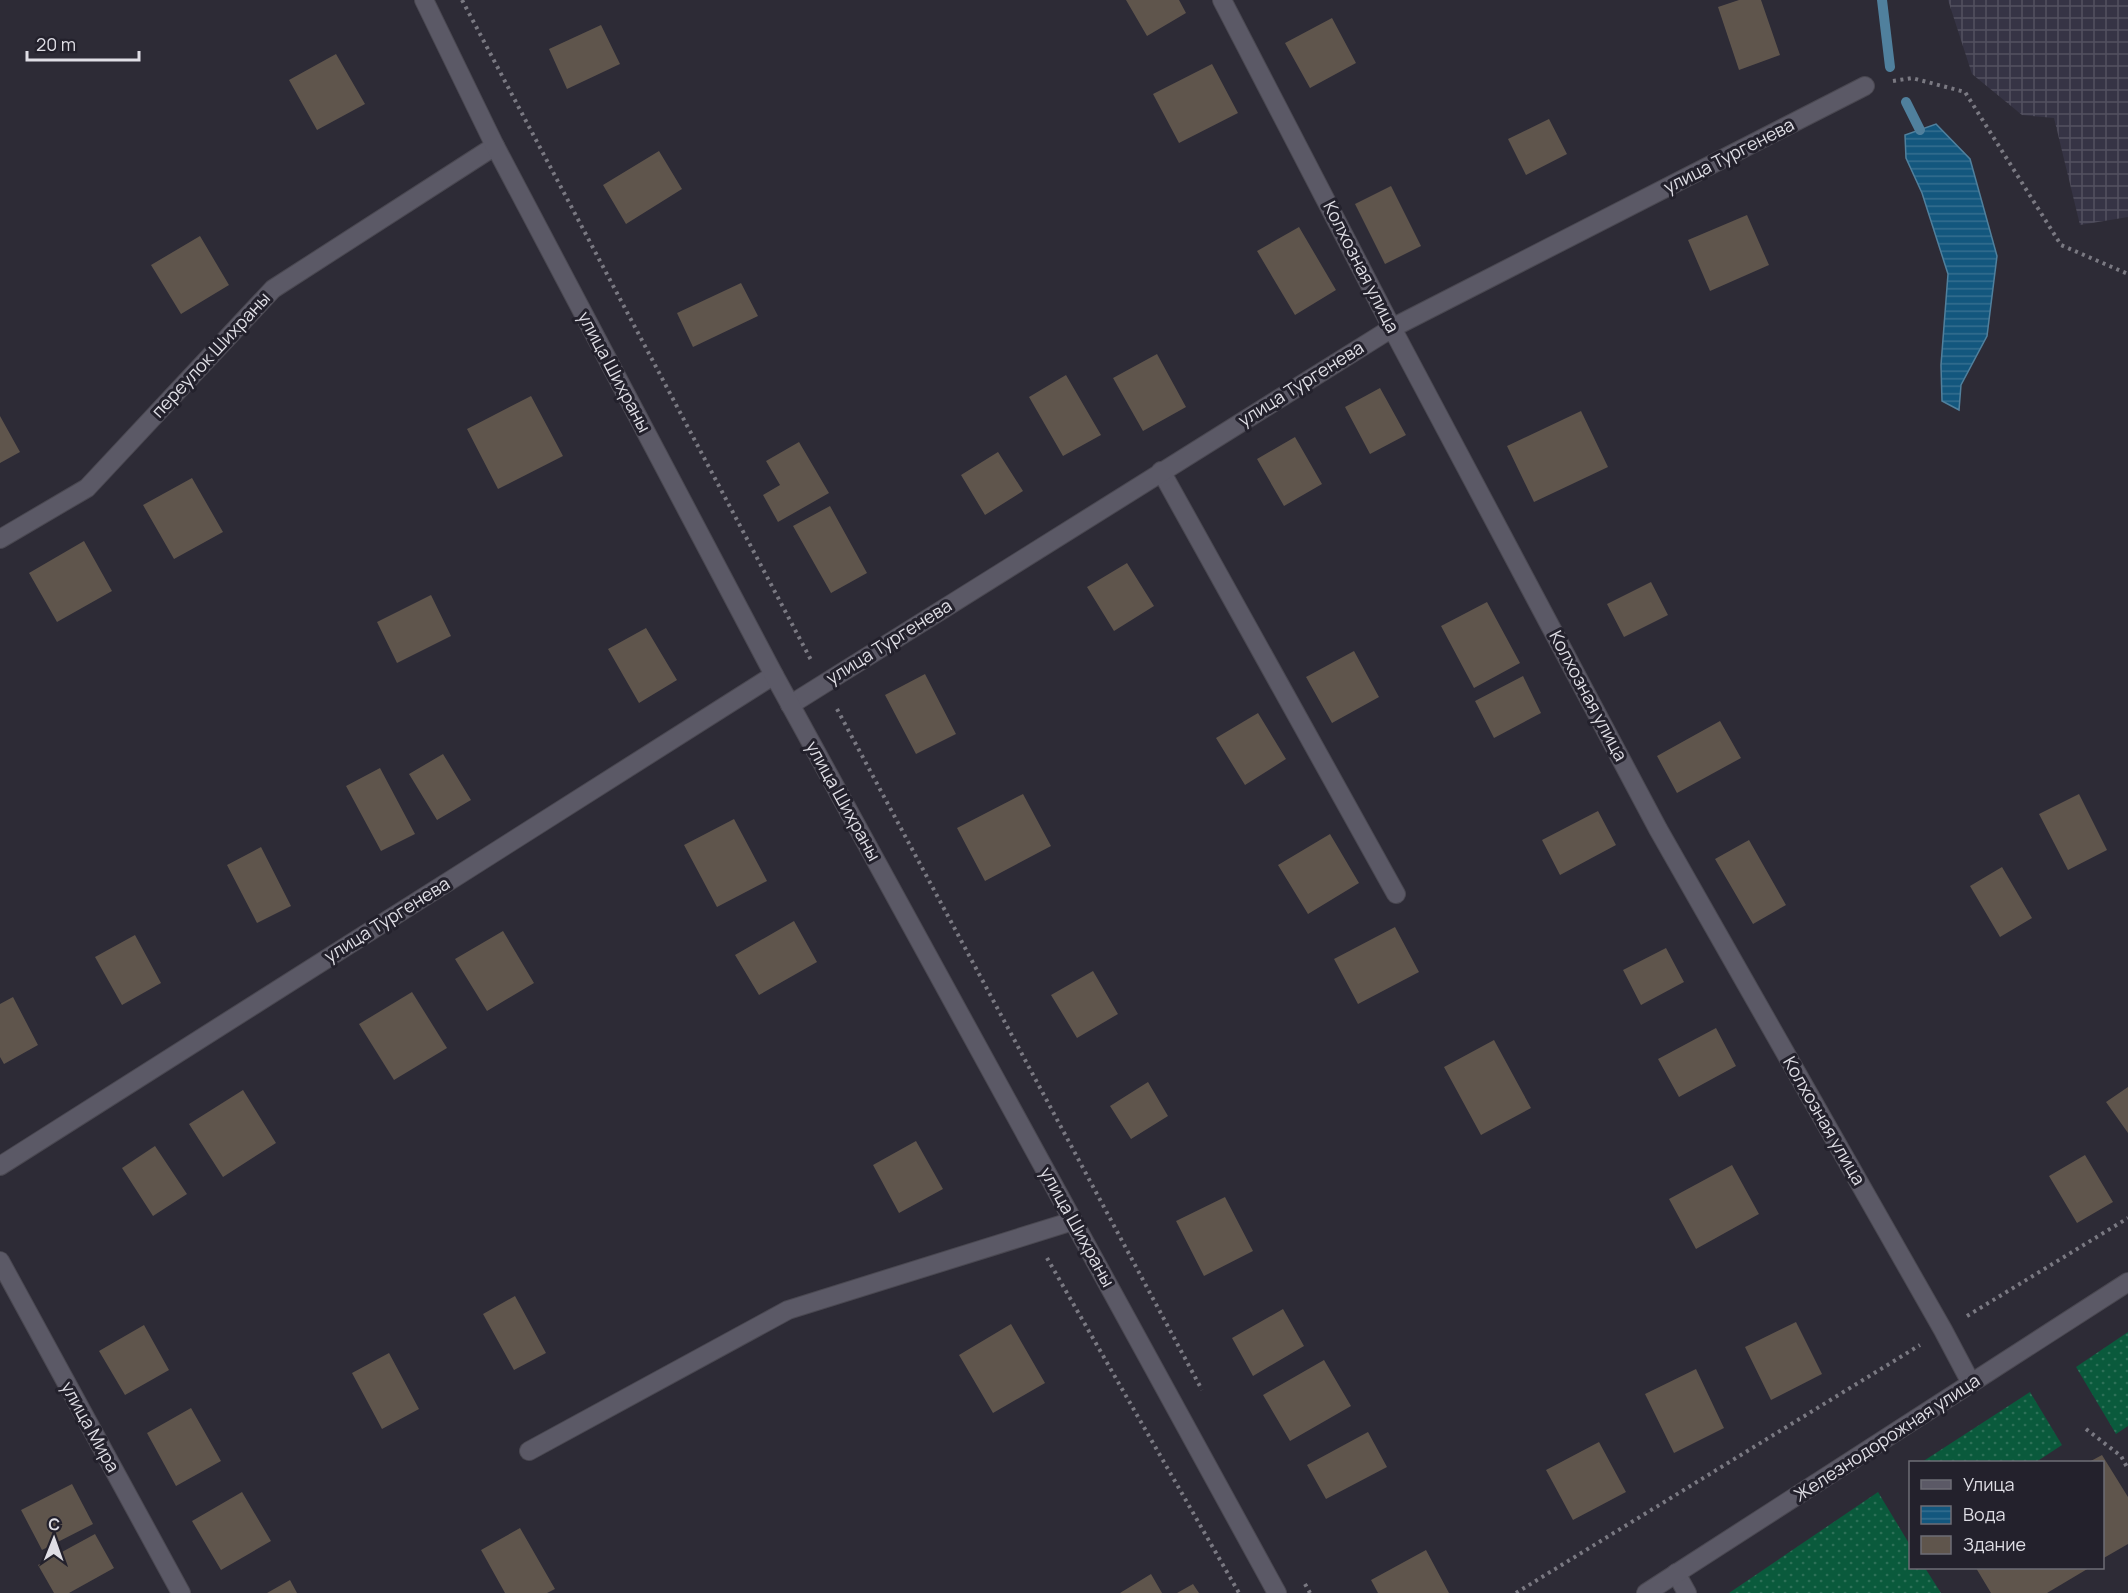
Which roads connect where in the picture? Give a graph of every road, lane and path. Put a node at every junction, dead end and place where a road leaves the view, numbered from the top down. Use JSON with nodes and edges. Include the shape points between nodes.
{"nodes":[{"id":1,"x":424,"y":0,"type":"edge"},
{"id":2,"x":462,"y":0,"type":"edge"},
{"id":3,"x":1222,"y":0,"type":"edge"},
{"id":4,"x":1865,"y":86,"type":"joint"},
{"id":5,"x":495,"y":146,"type":"junction"},
{"id":6,"x":2128,"y":274,"type":"edge"},
{"id":7,"x":1392,"y":328,"type":"junction"},
{"id":8,"x":1161,"y":471,"type":"junction"},
{"id":9,"x":0,"y":539,"type":"edge"},
{"id":10,"x":774,"y":675,"type":"junction"},
{"id":11,"x":824,"y":683,"type":"junction"},
{"id":12,"x":790,"y":705,"type":"junction"},
{"id":13,"x":1396,"y":894,"type":"dead end"},
{"id":14,"x":0,"y":1166,"type":"edge"},
{"id":15,"x":2128,"y":1218,"type":"edge"},
{"id":16,"x":1073,"y":1221,"type":"junction"},
{"id":17,"x":1033,"y":1233,"type":"junction"},
{"id":18,"x":0,"y":1261,"type":"edge"},
{"id":19,"x":2128,"y":1282,"type":"edge"},
{"id":20,"x":1943,"y":1330,"type":"junction"},
{"id":21,"x":1971,"y":1383,"type":"junction"},
{"id":22,"x":1203,"y":1392,"type":"dead end"},
{"id":23,"x":2086,"y":1430,"type":"dead end"},
{"id":24,"x":529,"y":1450,"type":"dead end"},
{"id":25,"x":2128,"y":1469,"type":"edge"},
{"id":26,"x":1676,"y":1573,"type":"junction"},
{"id":27,"x":1304,"y":1582,"type":"dead end"},
{"id":28,"x":181,"y":1593,"type":"edge"},
{"id":29,"x":1239,"y":1593,"type":"edge"},
{"id":30,"x":1277,"y":1593,"type":"edge"},
{"id":31,"x":1310,"y":1593,"type":"edge"},
{"id":32,"x":1516,"y":1593,"type":"edge"},
{"id":33,"x":1646,"y":1593,"type":"edge"},
{"id":34,"x":1687,"y":1593,"type":"edge"}],
"edges":[{"from":1,"to":5,"type":"street","name":"улица Шихраны"},
{"from":2,"to":11,"type":"path"},
{"from":3,"to":7,"type":"street","name":"Колхозная улица"},
{"from":4,"to":6,"type":"path","via":[[1912,78],[1965,92],[2061,245]]},
{"from":4,"to":7,"type":"street","name":"улица Тургенева"},
{"from":5,"to":9,"type":"street","name":"переулок Шихраны","via":[[273,289],[87,488]]},
{"from":5,"to":10,"type":"street","name":"улица Шихраны"},
{"from":7,"to":8,"type":"street","name":"улица Тургенева"},
{"from":7,"to":20,"type":"street","name":"Колхозная улица","via":[[1658,829]]},
{"from":8,"to":11,"type":"street","name":"улица Тургенева"},
{"from":8,"to":13,"type":"street"},
{"from":10,"to":12,"type":"street","name":"улица Шихраны"},
{"from":10,"to":14,"type":"street","name":"улица Тургенева"},
{"from":11,"to":12,"type":"street","name":"улица Тургенева"},
{"from":11,"to":22,"type":"path"},
{"from":12,"to":16,"type":"street","name":"улица Шихраны"},
{"from":15,"to":20,"type":"path"},
{"from":16,"to":17,"type":"street"},
{"from":16,"to":30,"type":"street","name":"улица Шихраны"},
{"from":17,"to":24,"type":"street","via":[[788,1310]]},
{"from":17,"to":29,"type":"path"},
{"from":18,"to":28,"type":"street","name":"улица Мира"},
{"from":19,"to":21,"type":"street","name":"Железнодорожная улица"},
{"from":20,"to":21,"type":"street","name":"Колхозная улица"},
{"from":20,"to":32,"type":"path"},
{"from":21,"to":26,"type":"street","name":"Железнодорожная улица"},
{"from":23,"to":25,"type":"path","via":[[2121,1456]]},
{"from":26,"to":33,"type":"street","name":"Железнодорожная улица"},
{"from":26,"to":34,"type":"street"},
{"from":27,"to":31,"type":"path"}]}
